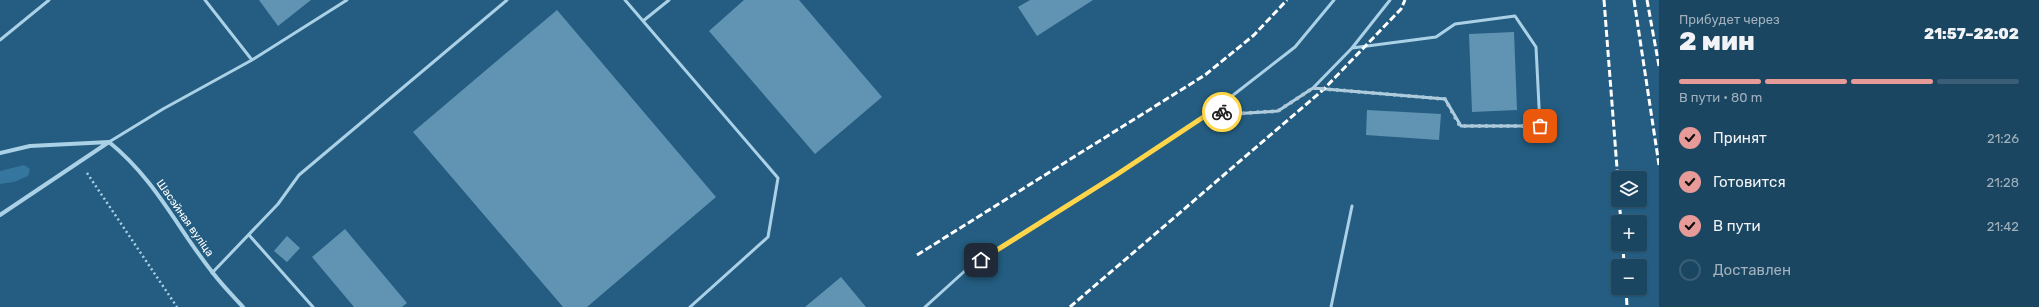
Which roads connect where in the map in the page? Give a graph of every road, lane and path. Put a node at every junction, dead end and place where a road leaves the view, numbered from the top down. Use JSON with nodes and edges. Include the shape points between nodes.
{"nodes":[{"id":1,"x":49,"y":0,"type":"edge"},
{"id":2,"x":205,"y":0,"type":"edge"},
{"id":3,"x":347,"y":0,"type":"edge"},
{"id":4,"x":507,"y":0,"type":"edge"},
{"id":5,"x":625,"y":0,"type":"edge"},
{"id":6,"x":669,"y":0,"type":"edge"},
{"id":7,"x":1334,"y":0,"type":"edge"},
{"id":8,"x":1390,"y":0,"type":"edge"},
{"id":9,"x":643,"y":21,"type":"junction"},
{"id":10,"x":0,"y":40,"type":"edge"},
{"id":11,"x":1352,"y":48,"type":"junction"},
{"id":12,"x":252,"y":60,"type":"junction"},
{"id":13,"x":1313,"y":88,"type":"junction"},
{"id":14,"x":1214,"y":110,"type":"junction"},
{"id":15,"x":109,"y":142,"type":"junction"},
{"id":16,"x":0,"y":153,"type":"edge"},
{"id":17,"x":80,"y":162,"type":"junction"},
{"id":18,"x":1352,"y":206,"type":"dead end"},
{"id":19,"x":0,"y":215,"type":"edge"},
{"id":20,"x":249,"y":235,"type":"junction"},
{"id":21,"x":212,"y":273,"type":"junction"},
{"id":22,"x":177,"y":307,"type":"edge"},
{"id":23,"x":243,"y":307,"type":"edge"},
{"id":24,"x":313,"y":307,"type":"edge"},
{"id":25,"x":690,"y":307,"type":"edge"},
{"id":26,"x":925,"y":307,"type":"edge"},
{"id":27,"x":1331,"y":307,"type":"edge"}],
"edges":[{"from":1,"to":10,"type":"lane"},
{"from":2,"to":12,"type":"lane"},
{"from":3,"to":12,"type":"lane"},
{"from":4,"to":20,"type":"lane","via":[[299,175],[278,204]]},
{"from":5,"to":9,"type":"lane"},
{"from":6,"to":9,"type":"lane"},
{"from":7,"to":14,"type":"lane","via":[[1295,47]]},
{"from":8,"to":11,"type":"lane"},
{"from":9,"to":25,"type":"lane","via":[[778,178],[768,238]]},
{"from":11,"to":13,"type":"lane"},
{"from":11,"to":13,"type":"lane","via":[[1436,37],[1455,24],[1515,16],[1536,47],[1540,126],[1460,126],[1445,99]]},
{"from":12,"to":15,"type":"lane"},
{"from":13,"to":14,"type":"lane","via":[[1278,111],[1232,114]]},
{"from":14,"to":26,"type":"lane","via":[[968,269]]},
{"from":15,"to":16,"type":"street","via":[[30,146]]},
{"from":15,"to":17,"type":"street"},
{"from":15,"to":21,"type":"street","name":"Шасэйная вуліца","via":[[128,157],[148,180]]},
{"from":17,"to":19,"type":"street"},
{"from":17,"to":22,"type":"path"},
{"from":18,"to":27,"type":"lane"},
{"from":20,"to":21,"type":"lane"},
{"from":20,"to":24,"type":"lane"},
{"from":21,"to":23,"type":"street","name":"Шасэйная вуліца"}]}
